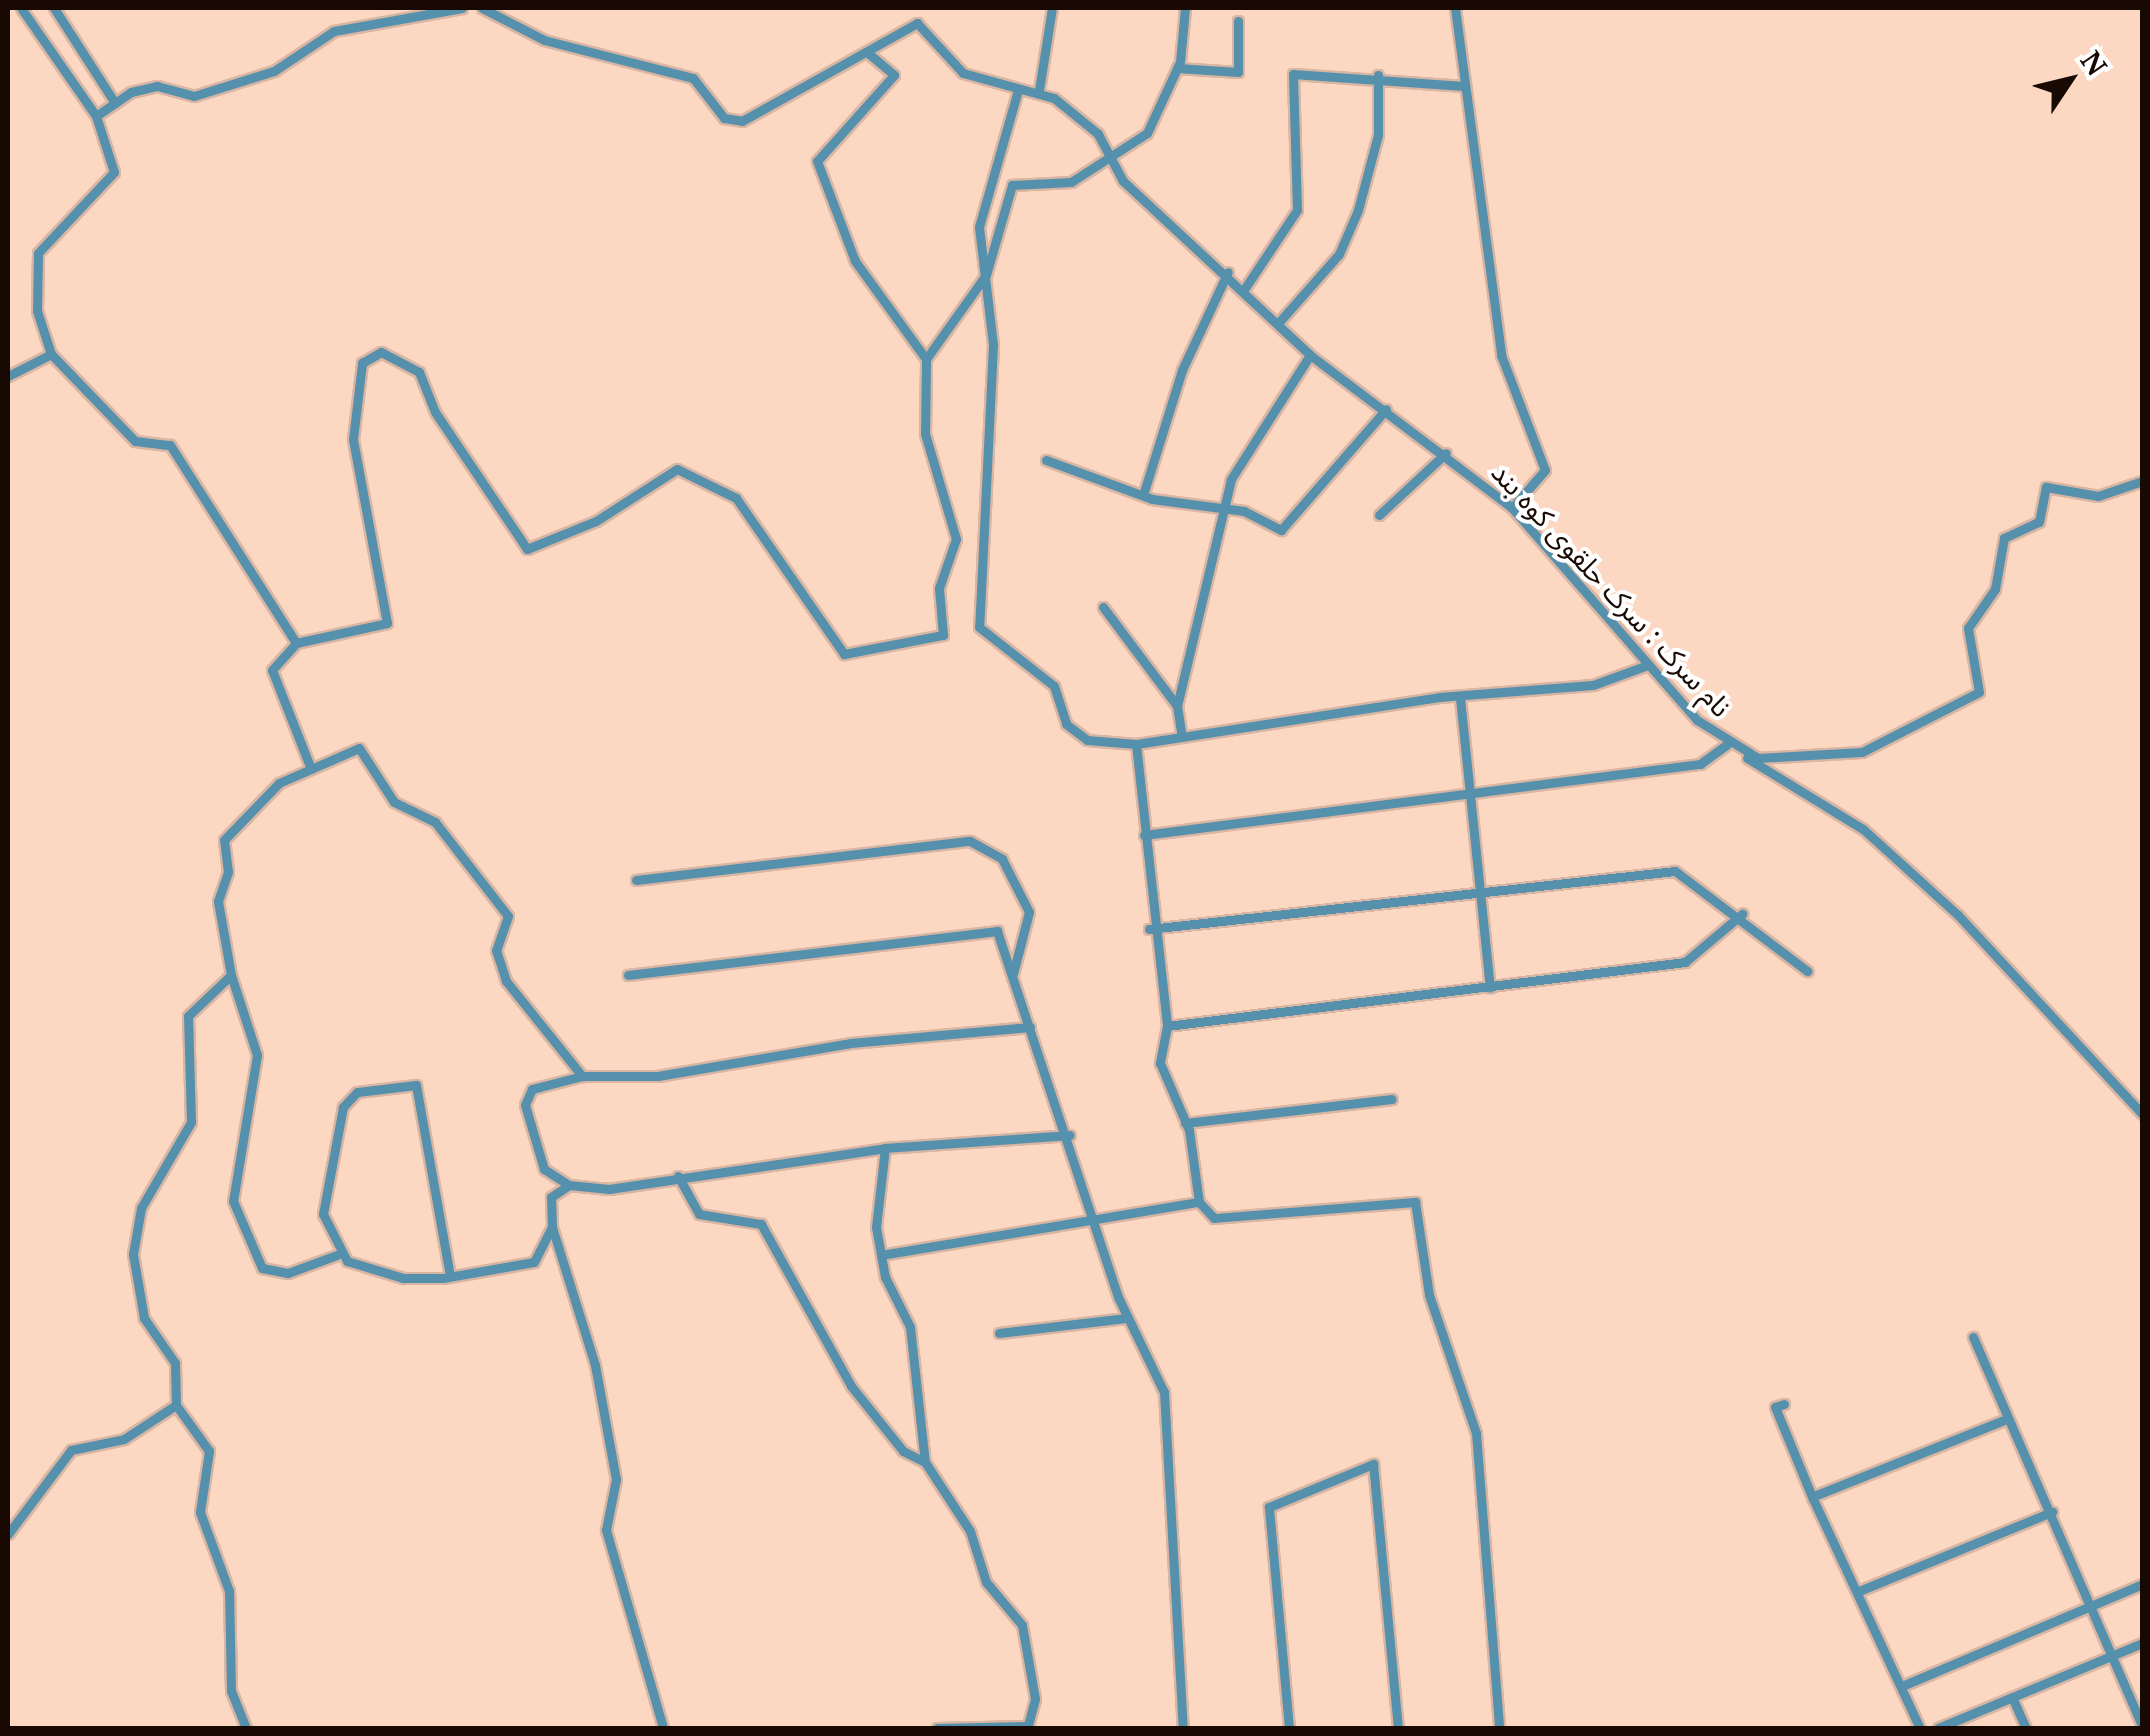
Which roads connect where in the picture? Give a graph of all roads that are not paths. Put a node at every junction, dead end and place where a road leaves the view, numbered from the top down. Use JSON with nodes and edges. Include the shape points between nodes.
{"nodes":[{"id":1,"x":21,"y":8,"type":"edge"},
{"id":2,"x":54,"y":8,"type":"edge"},
{"id":3,"x":456,"y":8,"type":"edge"},
{"id":4,"x":482,"y":8,"type":"edge"},
{"id":5,"x":1052,"y":8,"type":"edge"},
{"id":6,"x":1184,"y":8,"type":"edge"},
{"id":7,"x":1455,"y":8,"type":"edge"},
{"id":8,"x":1238,"y":21,"type":"dead end"},
{"id":9,"x":868,"y":53,"type":"junction"},
{"id":10,"x":1177,"y":68,"type":"junction"},
{"id":11,"x":1378,"y":75,"type":"junction"},
{"id":12,"x":1464,"y":86,"type":"junction"},
{"id":13,"x":1018,"y":90,"type":"junction"},
{"id":14,"x":1039,"y":90,"type":"junction"},
{"id":15,"x":115,"y":103,"type":"junction"},
{"id":16,"x":96,"y":116,"type":"junction"},
{"id":17,"x":1115,"y":160,"type":"junction"},
{"id":18,"x":1228,"y":272,"type":"junction"},
{"id":19,"x":986,"y":275,"type":"junction"},
{"id":20,"x":1245,"y":288,"type":"junction"},
{"id":21,"x":1280,"y":321,"type":"junction"},
{"id":22,"x":51,"y":354,"type":"junction"},
{"id":23,"x":1310,"y":355,"type":"junction"},
{"id":24,"x":926,"y":360,"type":"junction"},
{"id":25,"x":8,"y":376,"type":"edge"},
{"id":26,"x":1386,"y":410,"type":"junction"},
{"id":27,"x":1446,"y":453,"type":"junction"},
{"id":28,"x":1046,"y":460,"type":"dead end"},
{"id":29,"x":2142,"y":481,"type":"edge"},
{"id":30,"x":1144,"y":492,"type":"junction"},
{"id":31,"x":1223,"y":508,"type":"junction"},
{"id":32,"x":1512,"y":508,"type":"junction"},
{"id":33,"x":1379,"y":515,"type":"dead end"},
{"id":34,"x":1103,"y":606,"type":"dead end"},
{"id":35,"x":296,"y":643,"type":"junction"},
{"id":36,"x":1648,"y":666,"type":"junction"},
{"id":37,"x":1460,"y":698,"type":"junction"},
{"id":38,"x":1177,"y":706,"type":"junction"},
{"id":39,"x":1182,"y":732,"type":"junction"},
{"id":40,"x":1136,"y":744,"type":"junction"},
{"id":41,"x":1728,"y":744,"type":"junction"},
{"id":42,"x":1738,"y":752,"type":"junction"},
{"id":43,"x":311,"y":769,"type":"junction"},
{"id":44,"x":1470,"y":799,"type":"junction"},
{"id":45,"x":1144,"y":835,"type":"junction"},
{"id":46,"x":636,"y":880,"type":"dead end"},
{"id":47,"x":1480,"y":894,"type":"junction"},
{"id":48,"x":1742,"y":914,"type":"junction"},
{"id":49,"x":1149,"y":929,"type":"junction"},
{"id":50,"x":1807,"y":971,"type":"dead end"},
{"id":51,"x":1013,"y":974,"type":"junction"},
{"id":52,"x":231,"y":975,"type":"junction"},
{"id":53,"x":628,"y":975,"type":"dead end"},
{"id":54,"x":1490,"y":987,"type":"junction"},
{"id":55,"x":1167,"y":1026,"type":"junction"},
{"id":56,"x":1030,"y":1027,"type":"junction"},
{"id":57,"x":582,"y":1076,"type":"junction"},
{"id":58,"x":1392,"y":1099,"type":"dead end"},
{"id":59,"x":2142,"y":1114,"type":"edge"},
{"id":60,"x":1186,"y":1123,"type":"junction"},
{"id":61,"x":1070,"y":1136,"type":"junction"},
{"id":62,"x":884,"y":1148,"type":"junction"},
{"id":63,"x":678,"y":1176,"type":"junction"},
{"id":64,"x":569,"y":1185,"type":"junction"},
{"id":65,"x":1199,"y":1202,"type":"junction"},
{"id":66,"x":1098,"y":1223,"type":"junction"},
{"id":67,"x":552,"y":1227,"type":"junction"},
{"id":68,"x":338,"y":1255,"type":"junction"},
{"id":69,"x":881,"y":1255,"type":"junction"},
{"id":70,"x":450,"y":1276,"type":"junction"},
{"id":71,"x":1126,"y":1318,"type":"junction"},
{"id":72,"x":999,"y":1333,"type":"dead end"},
{"id":73,"x":1973,"y":1337,"type":"dead end"},
{"id":74,"x":1784,"y":1404,"type":"dead end"},
{"id":75,"x":176,"y":1405,"type":"junction"},
{"id":76,"x":2007,"y":1419,"type":"junction"},
{"id":77,"x":925,"y":1462,"type":"junction"},
{"id":78,"x":1814,"y":1496,"type":"junction"},
{"id":79,"x":2052,"y":1512,"type":"junction"},
{"id":80,"x":8,"y":1534,"type":"edge"},
{"id":81,"x":2142,"y":1584,"type":"edge"},
{"id":82,"x":1860,"y":1590,"type":"junction"},
{"id":83,"x":2090,"y":1604,"type":"junction"},
{"id":84,"x":2142,"y":1643,"type":"edge"},
{"id":85,"x":2112,"y":1655,"type":"junction"},
{"id":86,"x":1902,"y":1686,"type":"junction"},
{"id":87,"x":2012,"y":1697,"type":"junction"},
{"id":88,"x":2142,"y":1726,"type":"edge"},
{"id":89,"x":1027,"y":1727,"type":"edge"},
{"id":90,"x":246,"y":1728,"type":"edge"},
{"id":91,"x":664,"y":1728,"type":"edge"},
{"id":92,"x":938,"y":1728,"type":"edge"},
{"id":93,"x":1183,"y":1728,"type":"edge"},
{"id":94,"x":1289,"y":1728,"type":"edge"},
{"id":95,"x":1398,"y":1728,"type":"edge"},
{"id":96,"x":1500,"y":1728,"type":"edge"},
{"id":97,"x":1920,"y":1728,"type":"edge"},
{"id":98,"x":1938,"y":1728,"type":"edge"},
{"id":99,"x":2026,"y":1728,"type":"edge"}],
"edges":[{"from":1,"to":16,"type":"street"},
{"from":2,"to":15,"type":"street"},
{"from":3,"to":15,"type":"street","via":[[334,31],[274,71],[194,96],[157,86]]},
{"from":4,"to":9,"type":"street","via":[[544,40],[693,78],[724,118],[742,121]]},
{"from":5,"to":14,"type":"street"},
{"from":6,"to":10,"type":"street"},
{"from":7,"to":12,"type":"street"},
{"from":8,"to":10,"type":"street","via":[[1238,72]]},
{"from":9,"to":13,"type":"street","via":[[917,22],[962,73]]},
{"from":9,"to":24,"type":"street","via":[[894,76],[817,160],[854,262]]},
{"from":10,"to":17,"type":"street","via":[[1147,133]]},
{"from":11,"to":12,"type":"street"},
{"from":11,"to":20,"type":"street","via":[[1293,74],[1297,210]]},
{"from":11,"to":21,"type":"street","via":[[1378,134],[1358,210],[1339,254]]},
{"from":12,"to":32,"type":"street","via":[[1480,148],[1502,355],[1546,470]]},
{"from":13,"to":14,"type":"street"},
{"from":13,"to":19,"type":"street","via":[[979,226]]},
{"from":14,"to":17,"type":"street","name":"نام سرک : سرک حلقوی کوه بند","via":[[1098,134]]},
{"from":15,"to":16,"type":"street"},
{"from":16,"to":22,"type":"street","via":[[114,172],[36,262]]},
{"from":17,"to":18,"type":"street","name":"نام سرک : سرک حلقوی کوه بند","via":[[1123,181]]},
{"from":17,"to":19,"type":"street","via":[[1071,182],[1012,185]]},
{"from":18,"to":20,"type":"street","name":"نام سرک : سرک حلقوی کوه بند"},
{"from":18,"to":30,"type":"street","via":[[1182,370]]},
{"from":19,"to":24,"type":"street"},
{"from":19,"to":40,"type":"street","via":[[992,346],[979,628],[1054,686],[1066,724],[1087,740]]},
{"from":20,"to":21,"type":"street","name":"نام سرک : سرک حلقوی کوه بند"},
{"from":21,"to":23,"type":"street","name":"نام سرک : سرک حلقوی کوه بند"},
{"from":22,"to":25,"type":"street"},
{"from":22,"to":35,"type":"street","via":[[136,441],[170,446]]},
{"from":23,"to":26,"type":"street","name":"نام سرک : سرک حلقوی کوه بند"},
{"from":23,"to":31,"type":"street","via":[[1251,435]]},
{"from":24,"to":35,"type":"street","via":[[925,434],[956,538],[939,588],[943,636],[844,654],[736,498],[689,472],[659,474],[596,522],[527,549],[436,412],[420,372],[380,352],[362,362],[353,439],[387,624]]},
{"from":26,"to":27,"type":"street","name":"نام سرک : سرک حلقوی کوه بند"},
{"from":26,"to":31,"type":"street","via":[[1282,530]]},
{"from":27,"to":32,"type":"street","name":"نام سرک : سرک حلقوی کوه بند"},
{"from":27,"to":33,"type":"street"},
{"from":28,"to":30,"type":"street"},
{"from":29,"to":42,"type":"street","name":"نام سرک : سرک حلقوی کوه بند","via":[[2098,496],[2046,486],[2039,522],[2004,538],[1995,589],[1968,628],[1979,692],[1862,752]]},
{"from":30,"to":31,"type":"street"},
{"from":31,"to":38,"type":"street"},
{"from":32,"to":36,"type":"street","name":"نام سرک : سرک حلقوی کوه بند"},
{"from":34,"to":38,"type":"street"},
{"from":35,"to":43,"type":"street","via":[[272,670]]},
{"from":36,"to":37,"type":"street","via":[[1592,685]]},
{"from":36,"to":41,"type":"street","name":"نام سرک : سرک حلقوی کوه بند"},
{"from":37,"to":39,"type":"street"},
{"from":37,"to":44,"type":"street"},
{"from":38,"to":39,"type":"street"},
{"from":39,"to":40,"type":"street"},
{"from":40,"to":45,"type":"street"},
{"from":41,"to":42,"type":"street","name":"نام سرک : سرک حلقوی کوه بند"},
{"from":41,"to":44,"type":"street","via":[[1700,764]]},
{"from":42,"to":59,"type":"street","via":[[1864,828]]},
{"from":43,"to":52,"type":"street","via":[[279,783],[224,840],[228,872],[218,901]]},
{"from":43,"to":57,"type":"street","via":[[359,748],[394,802],[435,822],[508,916],[496,950],[506,981]]},
{"from":44,"to":45,"type":"street"},
{"from":44,"to":47,"type":"street"},
{"from":45,"to":49,"type":"street"},
{"from":46,"to":51,"type":"street","via":[[970,841],[1002,859],[1029,912]]},
{"from":47,"to":48,"type":"street","via":[[1675,870]]},
{"from":47,"to":49,"type":"street"},
{"from":47,"to":54,"type":"street"},
{"from":48,"to":50,"type":"street"},
{"from":48,"to":54,"type":"street","via":[[1685,962]]},
{"from":49,"to":55,"type":"street"},
{"from":51,"to":53,"type":"street","via":[[997,930]]},
{"from":51,"to":56,"type":"street"},
{"from":52,"to":68,"type":"street","via":[[257,1055],[233,1201],[262,1268],[288,1272]]},
{"from":52,"to":75,"type":"street","via":[[188,1016],[191,1122],[141,1208],[133,1254],[144,1318],[175,1363]]},
{"from":54,"to":55,"type":"street"},
{"from":55,"to":60,"type":"street","via":[[1160,1063]]},
{"from":56,"to":57,"type":"street","via":[[852,1043],[658,1076]]},
{"from":56,"to":61,"type":"street"},
{"from":57,"to":64,"type":"street","via":[[532,1089],[525,1105],[544,1169]]},
{"from":58,"to":60,"type":"street"},
{"from":60,"to":65,"type":"street"},
{"from":61,"to":62,"type":"street"},
{"from":61,"to":66,"type":"street"},
{"from":62,"to":63,"type":"street"},
{"from":62,"to":69,"type":"street"},
{"from":63,"to":64,"type":"street","via":[[609,1189]]},
{"from":63,"to":77,"type":"street","via":[[699,1214],[761,1224],[852,1386],[903,1451]]},
{"from":64,"to":67,"type":"street","via":[[551,1196]]},
{"from":65,"to":66,"type":"street"},
{"from":65,"to":96,"type":"street","via":[[1214,1218],[1415,1202],[1429,1295],[1476,1433]]},
{"from":66,"to":69,"type":"street"},
{"from":66,"to":71,"type":"street"},
{"from":67,"to":70,"type":"street","via":[[534,1262]]},
{"from":67,"to":91,"type":"street","via":[[594,1365],[616,1479],[606,1530]]},
{"from":68,"to":70,"type":"street","via":[[402,1278]]},
{"from":68,"to":70,"type":"street","via":[[322,1214],[343,1107],[357,1092],[410,1082]]},
{"from":69,"to":77,"type":"street","via":[[910,1327]]},
{"from":71,"to":72,"type":"street"},
{"from":71,"to":93,"type":"street","via":[[1164,1392]]},
{"from":73,"to":76,"type":"street"},
{"from":74,"to":78,"type":"street","via":[[1776,1407]]},
{"from":75,"to":80,"type":"street","via":[[124,1439],[70,1450]]},
{"from":75,"to":90,"type":"street","via":[[209,1450],[200,1512],[230,1591],[232,1691]]},
{"from":76,"to":78,"type":"street"},
{"from":76,"to":79,"type":"street"},
{"from":77,"to":89,"type":"street","via":[[970,1531],[986,1582],[1022,1625],[1035,1699]]},
{"from":78,"to":82,"type":"street"},
{"from":79,"to":82,"type":"street"},
{"from":79,"to":83,"type":"street"},
{"from":81,"to":83,"type":"street"},
{"from":82,"to":86,"type":"street"},
{"from":83,"to":85,"type":"street"},
{"from":83,"to":86,"type":"street"},
{"from":84,"to":85,"type":"street"},
{"from":85,"to":87,"type":"street"},
{"from":85,"to":88,"type":"street"},
{"from":86,"to":97,"type":"street"},
{"from":87,"to":98,"type":"street"},
{"from":87,"to":99,"type":"street"},
{"from":89,"to":92,"type":"street"},
{"from":94,"to":95,"type":"street","via":[[1270,1507],[1373,1464]]}]}
